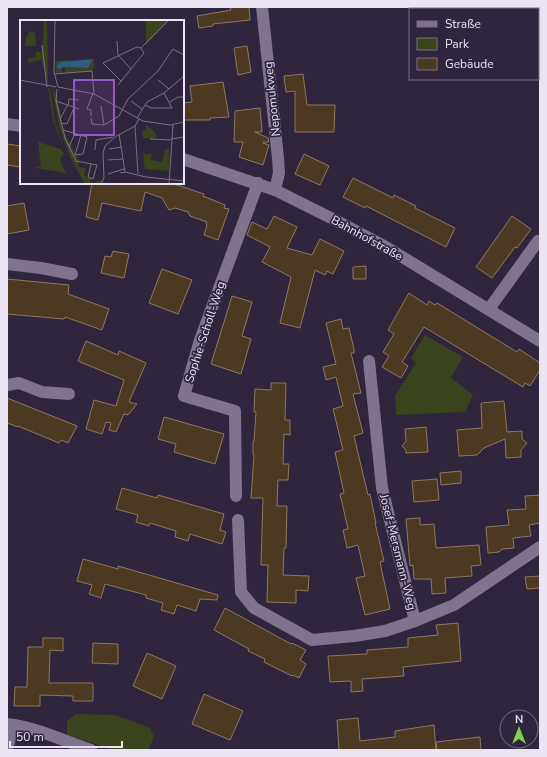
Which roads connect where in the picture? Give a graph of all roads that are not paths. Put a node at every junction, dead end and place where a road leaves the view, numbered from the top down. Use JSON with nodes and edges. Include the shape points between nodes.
{"nodes":[{"id":1,"x":262,"y":7,"type":"edge"},
{"id":2,"x":7,"y":124,"type":"edge"},
{"id":3,"x":20,"y":126,"type":"edge"},
{"id":4,"x":184,"y":159,"type":"edge"},
{"id":5,"x":258,"y":184,"type":"junction"},
{"id":6,"x":275,"y":190,"type":"junction"},
{"id":7,"x":538,"y":241,"type":"dead end"},
{"id":8,"x":7,"y":264,"type":"edge"},
{"id":9,"x":72,"y":274,"type":"dead end"},
{"id":10,"x":489,"y":309,"type":"junction"},
{"id":11,"x":540,"y":341,"type":"edge"},
{"id":12,"x":369,"y":361,"type":"dead end"},
{"id":13,"x":7,"y":385,"type":"edge"},
{"id":14,"x":69,"y":394,"type":"dead end"},
{"id":15,"x":236,"y":496,"type":"dead end"},
{"id":16,"x":238,"y":520,"type":"dead end"},
{"id":17,"x":540,"y":547,"type":"edge"},
{"id":18,"x":415,"y":621,"type":"junction"},
{"id":19,"x":11,"y":724,"type":"edge"},
{"id":20,"x":7,"y":748,"type":"edge"},
{"id":21,"x":91,"y":750,"type":"edge"}],
"edges":[{"from":1,"to":6,"type":"street","name":"Nepomukweg","via":[[278,158],[279,173]]},
{"from":2,"to":3,"type":"street"},
{"from":4,"to":5,"type":"street","name":"Bahnhofstraße"},
{"from":5,"to":6,"type":"street","name":"Bahnhofstraße"},
{"from":5,"to":15,"type":"street","name":"Sophie-Scholl-Weg","via":[[200,340],[184,396],[235,411]]},
{"from":6,"to":10,"type":"street","name":"Bahnhofstraße","via":[[386,247]]},
{"from":7,"to":10,"type":"street"},
{"from":8,"to":9,"type":"street"},
{"from":10,"to":11,"type":"street","name":"Bahnhofstraße"},
{"from":12,"to":18,"type":"street","name":"Josef-Mersmann-Weg","via":[[382,488]]},
{"from":13,"to":14,"type":"street","via":[[19,383],[42,392]]},
{"from":16,"to":18,"type":"street","via":[[241,592],[254,608],[312,640],[385,631]]},
{"from":17,"to":18,"type":"street","name":"Josef-Mersmann-Weg","via":[[454,605]]},
{"from":19,"to":20,"type":"street"},
{"from":19,"to":21,"type":"street"}]}
